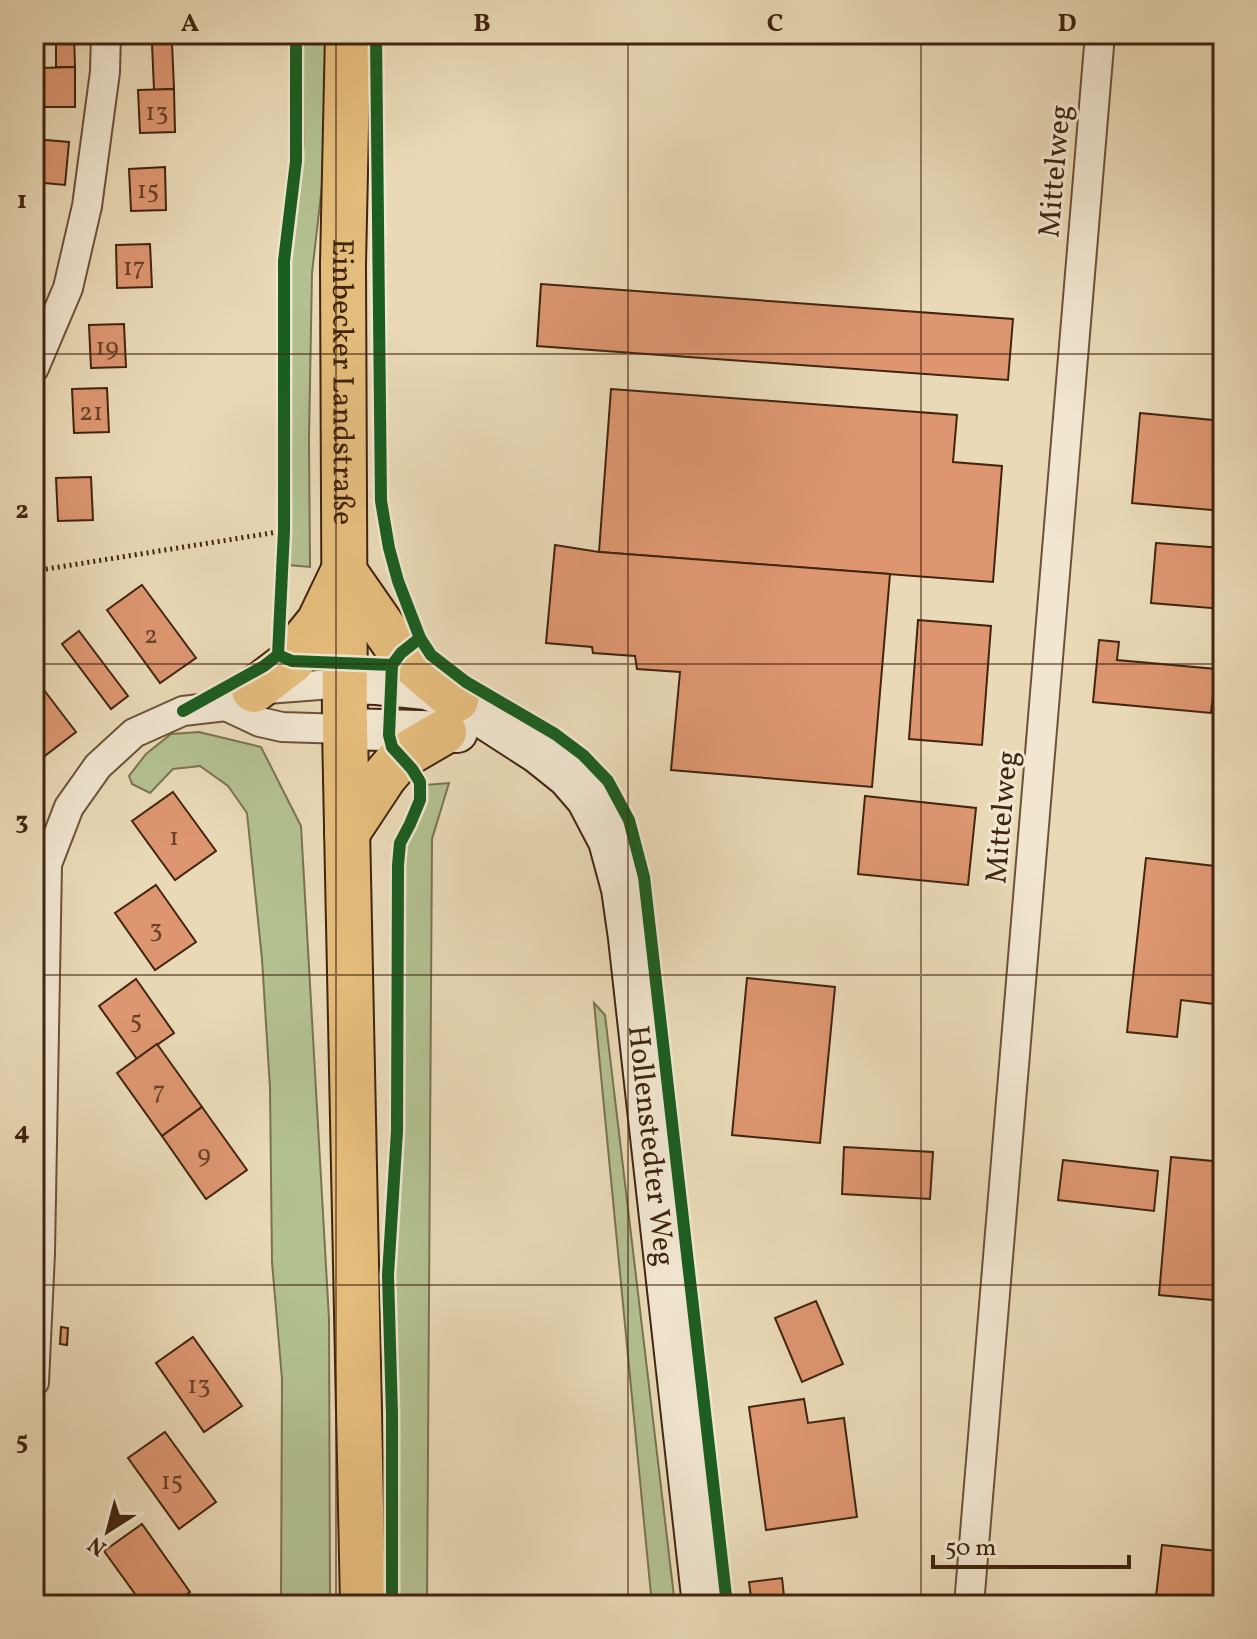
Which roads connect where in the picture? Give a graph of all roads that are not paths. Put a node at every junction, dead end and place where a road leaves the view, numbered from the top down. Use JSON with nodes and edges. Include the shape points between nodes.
{"nodes":[{"id":1,"x":106,"y":34,"type":"edge"},
{"id":2,"x":348,"y":34,"type":"edge"},
{"id":3,"x":1100,"y":34,"type":"edge"},
{"id":4,"x":34,"y":368,"type":"edge"},
{"id":5,"x":344,"y":571,"type":"junction"},
{"id":6,"x":345,"y":683,"type":"junction"},
{"id":7,"x":240,"y":698,"type":"junction"},
{"id":8,"x":450,"y":716,"type":"junction"},
{"id":9,"x":345,"y":729,"type":"junction"},
{"id":10,"x":347,"y":833,"type":"junction"},
{"id":11,"x":37,"y":1252,"type":"edge"},
{"id":12,"x":34,"y":1382,"type":"edge"},
{"id":13,"x":363,"y":1605,"type":"edge"},
{"id":14,"x":703,"y":1605,"type":"edge"},
{"id":15,"x":969,"y":1605,"type":"edge"}],
"edges":[{"from":1,"to":4,"type":"street","via":[[87,206],[68,288]]},
{"from":2,"to":5,"type":"main road","name":"Einbecker Landstraße"},
{"from":3,"to":15,"type":"street","name":"Mittelweg"},
{"from":5,"to":6,"type":"main road","name":"Einbecker Landstraße"},
{"from":5,"to":7,"type":"main road","via":[[292,661]]},
{"from":5,"to":8,"type":"main road"},
{"from":6,"to":7,"type":"street"},
{"from":6,"to":8,"type":"main road","via":[[426,689]]},
{"from":6,"to":9,"type":"main road","name":"Einbecker Landstraße"},
{"from":7,"to":9,"type":"street","via":[[260,722]]},
{"from":7,"to":11,"type":"street","via":[[183,711],[134,733],[98,766],[69,807],[47,864]]},
{"from":8,"to":9,"type":"main road","via":[[390,729]]},
{"from":8,"to":10,"type":"main road","via":[[401,757]]},
{"from":8,"to":14,"type":"main road","name":"Hollenstedter Weg","via":[[506,733],[538,753],[587,799],[609,841],[622,889]]},
{"from":9,"to":10,"type":"main road","name":"Einbecker Landstraße"},
{"from":10,"to":13,"type":"main road","name":"Einbecker Landstraße"},
{"from":11,"to":12,"type":"street"}]}
